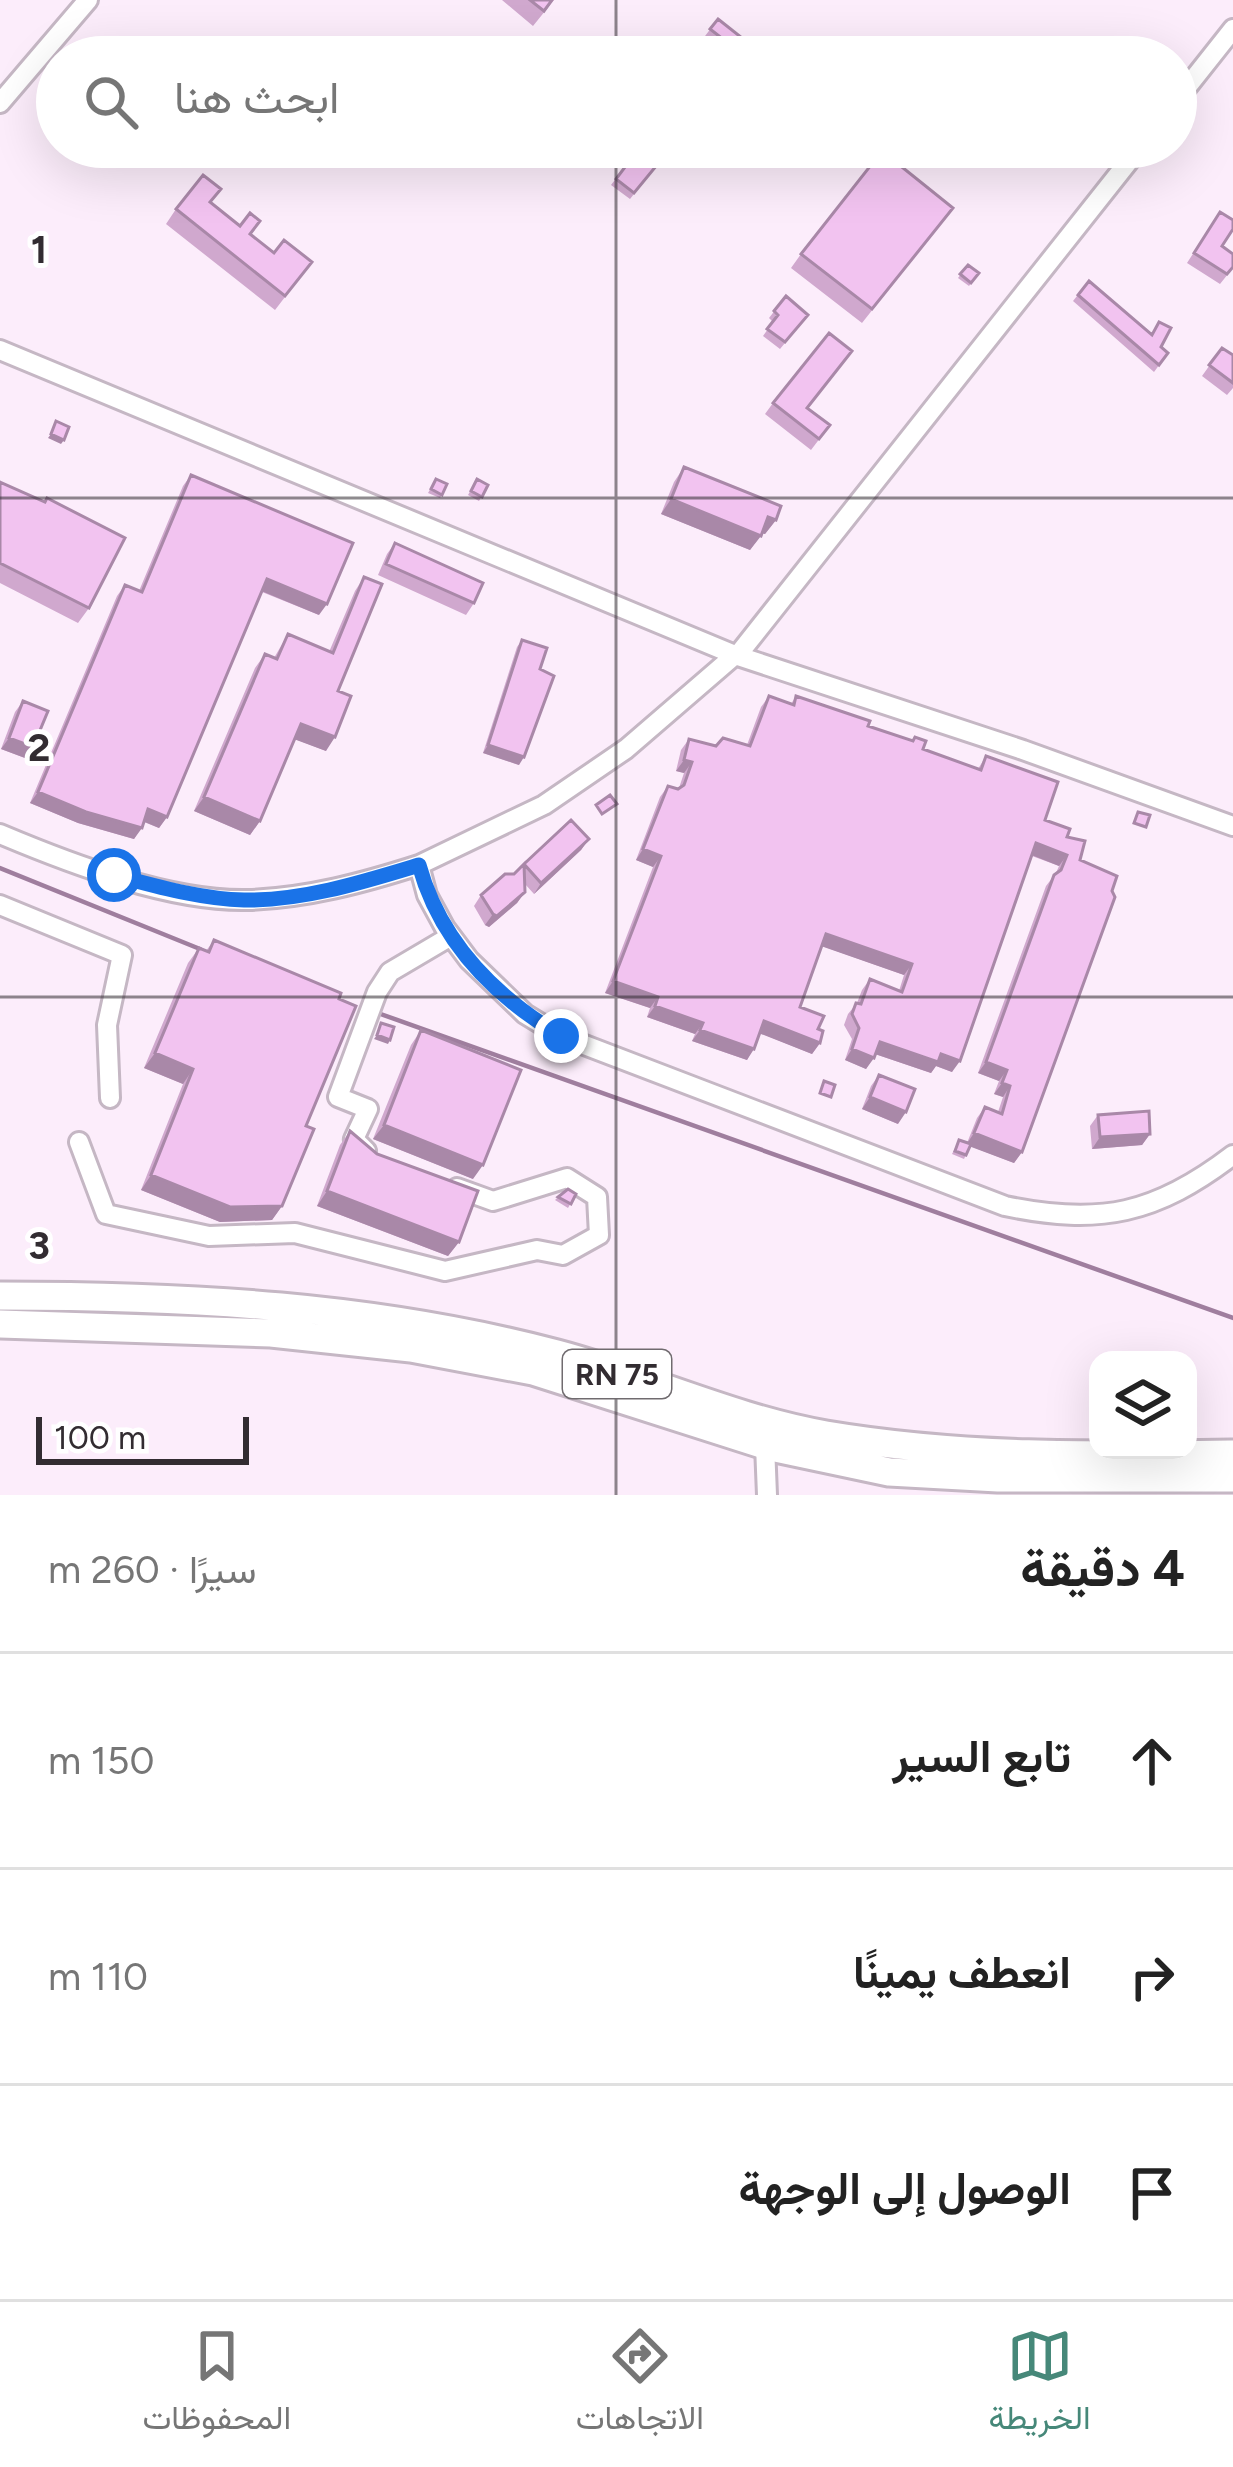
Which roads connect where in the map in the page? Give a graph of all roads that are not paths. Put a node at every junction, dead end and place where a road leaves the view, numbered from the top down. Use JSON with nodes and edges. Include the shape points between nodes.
{"nodes":[{"id":1,"x":88,"y":0,"type":"edge"},
{"id":2,"x":1233,"y":29,"type":"edge"},
{"id":3,"x":58,"y":36,"type":"edge"},
{"id":4,"x":36,"y":61,"type":"edge"},
{"id":5,"x":1197,"y":74,"type":"edge"},
{"id":6,"x":0,"y":104,"type":"edge"},
{"id":7,"x":1123,"y":168,"type":"edge"},
{"id":8,"x":0,"y":350,"type":"edge"},
{"id":9,"x":736,"y":655,"type":"junction"},
{"id":10,"x":1233,"y":826,"type":"edge"},
{"id":11,"x":0,"y":834,"type":"edge"},
{"id":12,"x":419,"y":865,"type":"junction"},
{"id":13,"x":0,"y":905,"type":"edge"},
{"id":14,"x":451,"y":936,"type":"junction"},
{"id":15,"x":110,"y":1098,"type":"dead end"},
{"id":16,"x":79,"y":1142,"type":"dead end"},
{"id":17,"x":1233,"y":1155,"type":"edge"},
{"id":18,"x":391,"y":1163,"type":"edge"},
{"id":19,"x":432,"y":1178,"type":"edge"},
{"id":20,"x":0,"y":1296,"type":"edge"},
{"id":21,"x":0,"y":1324,"type":"edge"},
{"id":22,"x":765,"y":1445,"type":"junction"},
{"id":23,"x":1233,"y":1454,"type":"edge"},
{"id":24,"x":1233,"y":1478,"type":"edge"},
{"id":25,"x":766,"y":1495,"type":"edge"}],
"edges":[{"from":1,"to":3,"type":"street"},
{"from":2,"to":5,"type":"street"},
{"from":4,"to":6,"type":"street"},
{"from":7,"to":9,"type":"street"},
{"from":8,"to":9,"type":"street"},
{"from":9,"to":10,"type":"street"},
{"from":9,"to":12,"type":"street","via":[[626,749],[544,805]]},
{"from":11,"to":12,"type":"street","via":[[114,875],[244,900],[312,894]]},
{"from":12,"to":14,"type":"street"},
{"from":13,"to":15,"type":"street","via":[[122,955],[107,1025]]},
{"from":14,"to":17,"type":"street","via":[[496,990],[561,1036],[1005,1206],[1078,1216],[1124,1212],[1169,1198]]},
{"from":14,"to":18,"type":"street","via":[[390,972],[338,1097],[368,1108],[354,1139]]},
{"from":16,"to":19,"type":"street","via":[[106,1214],[209,1236],[295,1233],[446,1271],[536,1250],[563,1255],[599,1235],[597,1197],[567,1178],[493,1201]]},
{"from":20,"to":23,"type":"highway","number":"RN 75","via":[[284,1305],[408,1323],[561,1354],[743,1414],[880,1443],[970,1454]]},
{"from":21,"to":22,"type":"highway","number":"RN 75","via":[[271,1333],[411,1348],[533,1371]]},
{"from":22,"to":24,"type":"highway","number":"RN 75","via":[[889,1472]]},
{"from":22,"to":25,"type":"street"}]}
